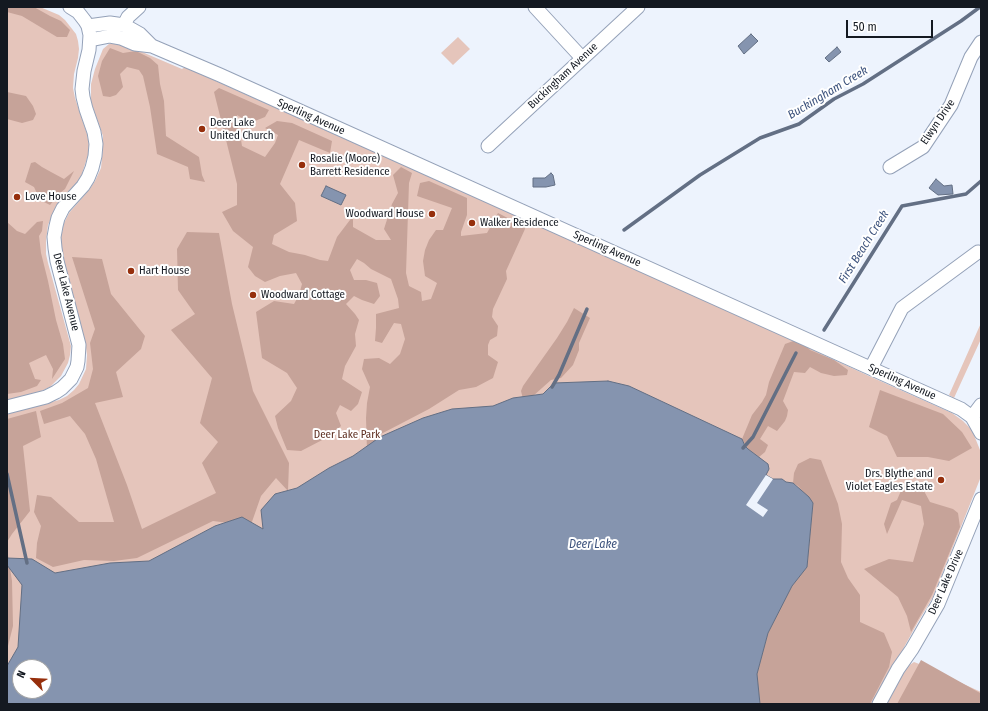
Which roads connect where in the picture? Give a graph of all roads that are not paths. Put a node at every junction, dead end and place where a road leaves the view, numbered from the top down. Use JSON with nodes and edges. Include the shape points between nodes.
{"nodes":[{"id":1,"x":70,"y":7,"type":"edge"},
{"id":2,"x":139,"y":7,"type":"edge"},
{"id":3,"x":535,"y":7,"type":"edge"},
{"id":4,"x":638,"y":7,"type":"edge"},
{"id":5,"x":124,"y":25,"type":"junction"},
{"id":6,"x":88,"y":26,"type":"junction"},
{"id":7,"x":90,"y":40,"type":"junction"},
{"id":8,"x":981,"y":42,"type":"edge"},
{"id":9,"x":152,"y":46,"type":"junction"},
{"id":10,"x":582,"y":58,"type":"junction"},
{"id":11,"x":488,"y":146,"type":"dead end"},
{"id":12,"x":890,"y":167,"type":"dead end"},
{"id":13,"x":978,"y":252,"type":"dead end"},
{"id":14,"x":871,"y":368,"type":"junction"},
{"id":15,"x":981,"y":405,"type":"edge"},
{"id":16,"x":7,"y":407,"type":"edge"},
{"id":17,"x":972,"y":417,"type":"junction"},
{"id":18,"x":981,"y":433,"type":"edge"},
{"id":19,"x":981,"y":499,"type":"edge"},
{"id":20,"x":879,"y":704,"type":"edge"}],
"edges":[{"from":1,"to":6,"type":"street","via":[[78,12]]},
{"from":2,"to":5,"type":"street","via":[[128,17]]},
{"from":3,"to":10,"type":"street"},
{"from":4,"to":10,"type":"street","name":"Buckingham Avenue"},
{"from":5,"to":6,"type":"street","name":"Sperling Avenue","via":[[105,23]]},
{"from":5,"to":9,"type":"street","name":"Sperling Avenue","via":[[140,34]]},
{"from":6,"to":7,"type":"street","name":"Deer Lake Avenue"},
{"from":7,"to":9,"type":"street","name":"Sperling Avenue","via":[[110,36]]},
{"from":7,"to":16,"type":"street","name":"Deer Lake Avenue","via":[[82,89],[94,132],[95,156],[88,178],[63,208],[54,237],[57,261],[79,345],[77,367],[71,379],[56,392]]},
{"from":8,"to":12,"type":"street","name":"Elwyn Drive","via":[[970,57],[952,105],[923,147]]},
{"from":9,"to":14,"type":"street","name":"Sperling Avenue"},
{"from":10,"to":11,"type":"street","name":"Buckingham Avenue"},
{"from":13,"to":14,"type":"street","via":[[902,308]]},
{"from":14,"to":17,"type":"street","name":"Sperling Avenue","via":[[961,409]]},
{"from":15,"to":17,"type":"street"},
{"from":17,"to":18,"type":"street"},
{"from":19,"to":20,"type":"street","name":"Deer Lake Drive","via":[[938,604]]}]}
